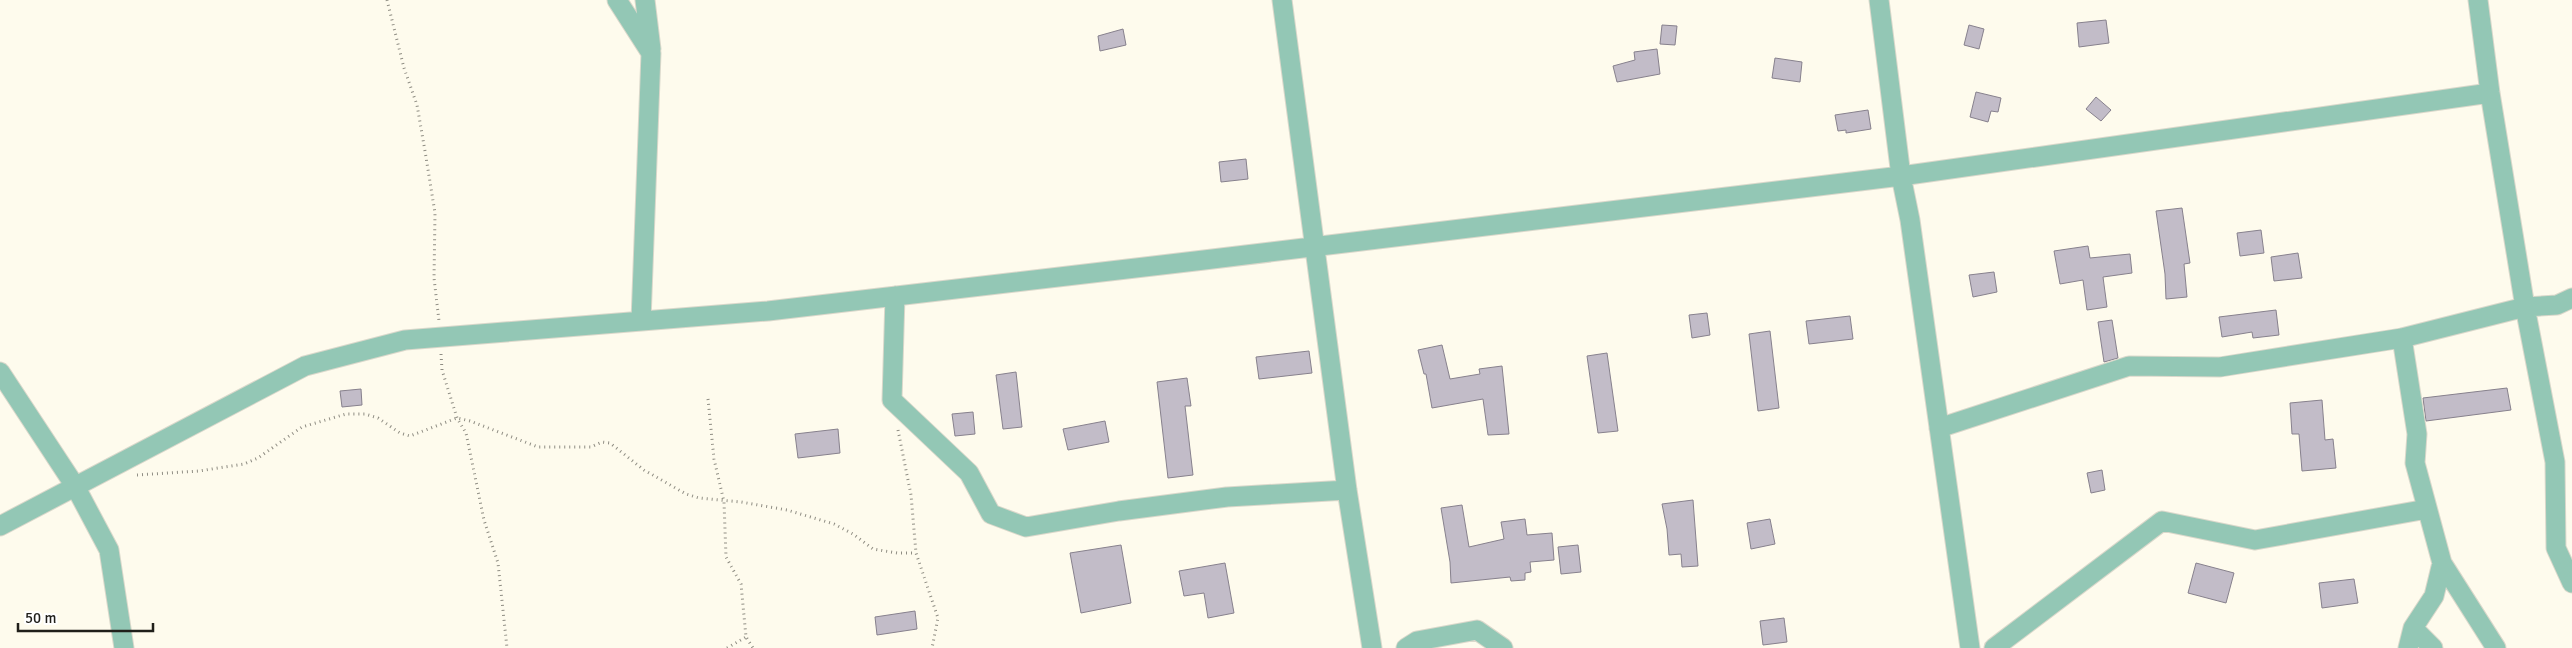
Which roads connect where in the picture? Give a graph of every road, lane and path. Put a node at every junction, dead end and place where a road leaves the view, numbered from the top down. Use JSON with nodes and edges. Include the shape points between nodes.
{"nodes":[{"id":1,"x":617,"y":0,"type":"edge"},
{"id":2,"x":645,"y":0,"type":"edge"},
{"id":3,"x":1282,"y":0,"type":"edge"},
{"id":4,"x":1879,"y":0,"type":"edge"},
{"id":5,"x":2478,"y":0,"type":"edge"},
{"id":6,"x":651,"y":52,"type":"junction"},
{"id":7,"x":2490,"y":93,"type":"junction"},
{"id":8,"x":1901,"y":176,"type":"junction"},
{"id":9,"x":1316,"y":246,"type":"junction"},
{"id":10,"x":895,"y":296,"type":"junction"},
{"id":11,"x":2572,"y":298,"type":"edge"},
{"id":12,"x":2524,"y":306,"type":"junction"},
{"id":13,"x":641,"y":321,"type":"junction"},
{"id":14,"x":2402,"y":338,"type":"junction"},
{"id":15,"x":0,"y":372,"type":"edge"},
{"id":16,"x":708,"y":398,"type":"dead end"},
{"id":17,"x":898,"y":428,"type":"dead end"},
{"id":18,"x":1939,"y":428,"type":"junction"},
{"id":19,"x":128,"y":475,"type":"dead end"},
{"id":20,"x":75,"y":486,"type":"junction"},
{"id":21,"x":1347,"y":490,"type":"junction"},
{"id":22,"x":724,"y":502,"type":"junction"},
{"id":23,"x":2427,"y":509,"type":"junction"},
{"id":24,"x":0,"y":526,"type":"edge"},
{"id":25,"x":916,"y":553,"type":"junction"},
{"id":26,"x":2442,"y":563,"type":"junction"},
{"id":27,"x":2572,"y":583,"type":"edge"},
{"id":28,"x":2413,"y":628,"type":"junction"},
{"id":29,"x":746,"y":636,"type":"junction"},
{"id":30,"x":124,"y":648,"type":"edge"},
{"id":31,"x":727,"y":648,"type":"edge"},
{"id":32,"x":753,"y":648,"type":"edge"},
{"id":33,"x":932,"y":648,"type":"edge"},
{"id":34,"x":1372,"y":648,"type":"edge"},
{"id":35,"x":1406,"y":648,"type":"edge"},
{"id":36,"x":1503,"y":648,"type":"edge"},
{"id":37,"x":1970,"y":648,"type":"edge"},
{"id":38,"x":1994,"y":648,"type":"edge"},
{"id":39,"x":2408,"y":648,"type":"edge"},
{"id":40,"x":2433,"y":648,"type":"edge"},
{"id":41,"x":2496,"y":648,"type":"edge"}],
"edges":[{"from":1,"to":6,"type":"street"},
{"from":2,"to":6,"type":"street"},
{"from":3,"to":9,"type":"street"},
{"from":4,"to":8,"type":"street"},
{"from":5,"to":7,"type":"street"},
{"from":6,"to":13,"type":"street"},
{"from":7,"to":8,"type":"street"},
{"from":7,"to":12,"type":"street"},
{"from":8,"to":9,"type":"street"},
{"from":8,"to":18,"type":"street"},
{"from":9,"to":10,"type":"street"},
{"from":9,"to":21,"type":"street"},
{"from":10,"to":13,"type":"street"},
{"from":10,"to":21,"type":"street","via":[[892,400],[969,473],[991,514],[1026,527],[1227,497]]},
{"from":11,"to":12,"type":"street","via":[[2557,305]]},
{"from":12,"to":14,"type":"street"},
{"from":12,"to":27,"type":"street","via":[[2555,462],[2556,548]]},
{"from":13,"to":20,"type":"street","via":[[405,340],[305,366]]},
{"from":14,"to":18,"type":"street","via":[[2220,367],[2130,366]]},
{"from":14,"to":23,"type":"street","via":[[2417,434],[2415,463]]},
{"from":15,"to":20,"type":"street"},
{"from":16,"to":22,"type":"path","via":[[714,459]]},
{"from":17,"to":25,"type":"path"},
{"from":18,"to":37,"type":"street"},
{"from":19,"to":22,"type":"path","via":[[199,471],[244,464],[302,427],[346,414],[378,418],[410,436],[457,418],[538,447],[591,447],[602,442],[610,443],[676,491]]},
{"from":20,"to":24,"type":"street"},
{"from":20,"to":30,"type":"street","via":[[108,550]]},
{"from":21,"to":34,"type":"street"},
{"from":22,"to":25,"type":"path","via":[[787,510],[834,524],[873,549],[897,554]]},
{"from":22,"to":29,"type":"path","via":[[726,557],[741,584]]},
{"from":23,"to":26,"type":"street"},
{"from":23,"to":38,"type":"street","via":[[2255,540],[2162,521]]},
{"from":25,"to":33,"type":"path","via":[[938,618]]},
{"from":26,"to":28,"type":"street","via":[[2434,596]]},
{"from":26,"to":41,"type":"street"},
{"from":28,"to":39,"type":"street"},
{"from":28,"to":40,"type":"street"},
{"from":29,"to":31,"type":"path"},
{"from":29,"to":32,"type":"path"},
{"from":35,"to":36,"type":"street","via":[[1418,641],[1476,630]]}]}
